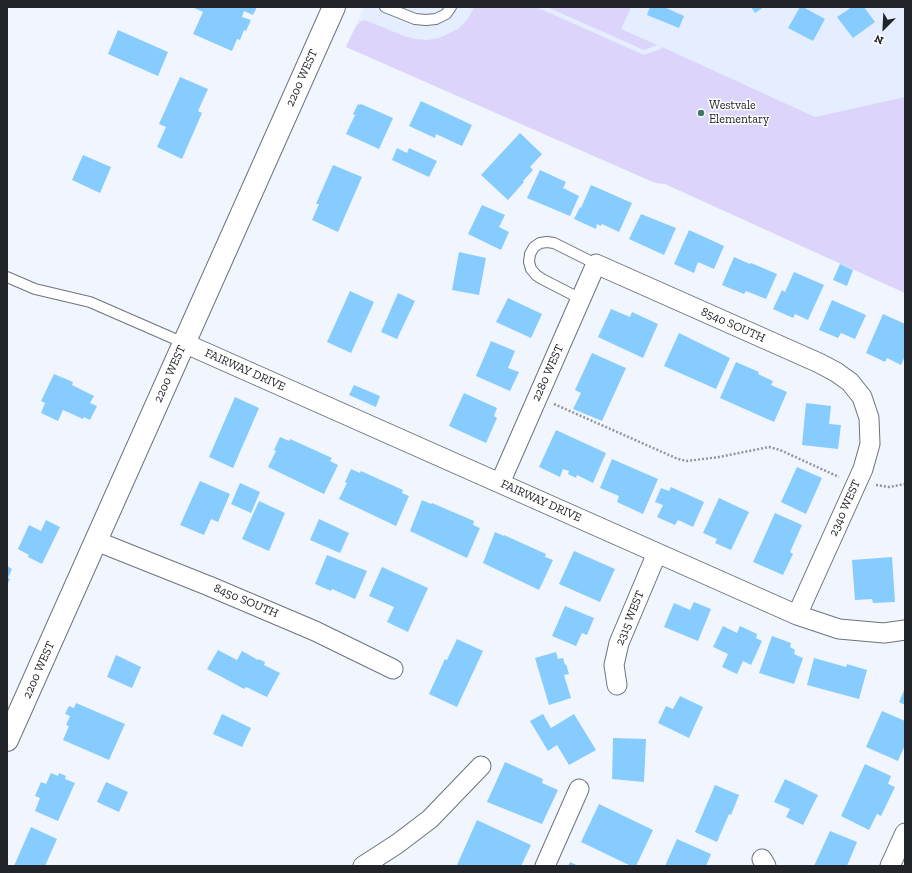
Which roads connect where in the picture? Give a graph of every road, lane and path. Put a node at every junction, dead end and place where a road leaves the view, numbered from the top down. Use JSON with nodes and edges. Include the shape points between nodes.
{"nodes":[{"id":1,"x":334,"y":7,"type":"edge"},
{"id":2,"x":385,"y":7,"type":"edge"},
{"id":3,"x":450,"y":7,"type":"edge"},
{"id":4,"x":406,"y":11,"type":"edge"},
{"id":5,"x":596,"y":264,"type":"junction"},
{"id":6,"x":7,"y":277,"type":"edge"},
{"id":7,"x":581,"y":299,"type":"junction"},
{"id":8,"x":184,"y":343,"type":"junction"},
{"id":9,"x":538,"y":397,"type":"junction"},
{"id":10,"x":862,"y":397,"type":"joint"},
{"id":11,"x":845,"y":480,"type":"dead end"},
{"id":12,"x":500,"y":483,"type":"junction"},
{"id":13,"x":905,"y":484,"type":"edge"},
{"id":14,"x":872,"y":485,"type":"dead end"},
{"id":15,"x":96,"y":541,"type":"junction"},
{"id":16,"x":657,"y":553,"type":"junction"},
{"id":17,"x":797,"y":615,"type":"junction"},
{"id":18,"x":905,"y":630,"type":"edge"},
{"id":19,"x":393,"y":669,"type":"dead end"},
{"id":20,"x":617,"y":684,"type":"dead end"},
{"id":21,"x":7,"y":740,"type":"edge"},
{"id":22,"x":481,"y":766,"type":"dead end"},
{"id":23,"x":579,"y":789,"type":"dead end"},
{"id":24,"x":905,"y":833,"type":"edge"},
{"id":25,"x":363,"y":866,"type":"edge"},
{"id":26,"x":545,"y":866,"type":"edge"},
{"id":27,"x":890,"y":866,"type":"edge"}],
"edges":[{"from":1,"to":8,"type":"street","name":"2200 WEST"},
{"from":2,"to":4,"type":"lane"},
{"from":3,"to":4,"type":"lane","via":[[446,14],[426,20]]},
{"from":5,"to":7,"type":"street","name":"2280 WEST"},
{"from":5,"to":7,"type":"lane","via":[[547,242],[534,247],[530,254],[531,269],[536,275]]},
{"from":5,"to":10,"type":"street","name":"8540 SOUTH","via":[[819,363],[850,382]]},
{"from":6,"to":8,"type":"lane","via":[[35,289],[90,302]]},
{"from":7,"to":9,"type":"street","name":"2280 WEST"},
{"from":8,"to":12,"type":"street","name":"FAIRWAY DRIVE"},
{"from":8,"to":15,"type":"street","name":"2200 WEST"},
{"from":9,"to":11,"type":"path","via":[[678,459],[687,461],[719,457],[770,447]]},
{"from":9,"to":12,"type":"street","name":"2280 WEST"},
{"from":10,"to":17,"type":"street","name":"2340 WEST","via":[[869,418],[870,444],[863,469]]},
{"from":12,"to":16,"type":"street","name":"FAIRWAY DRIVE"},
{"from":13,"to":14,"type":"path","via":[[889,487]]},
{"from":15,"to":19,"type":"street","name":"8450 SOUTH","via":[[315,631]]},
{"from":15,"to":21,"type":"street","name":"2200 WEST"},
{"from":16,"to":17,"type":"street","name":"FAIRWAY DRIVE"},
{"from":16,"to":20,"type":"street","name":"2315 WEST","via":[[619,643],[614,665]]},
{"from":17,"to":18,"type":"street","name":"FAIRWAY DRIVE","via":[[839,628],[884,633]]},
{"from":22,"to":25,"type":"street","via":[[430,819]]},
{"from":23,"to":26,"type":"street"},
{"from":24,"to":27,"type":"street"}]}
